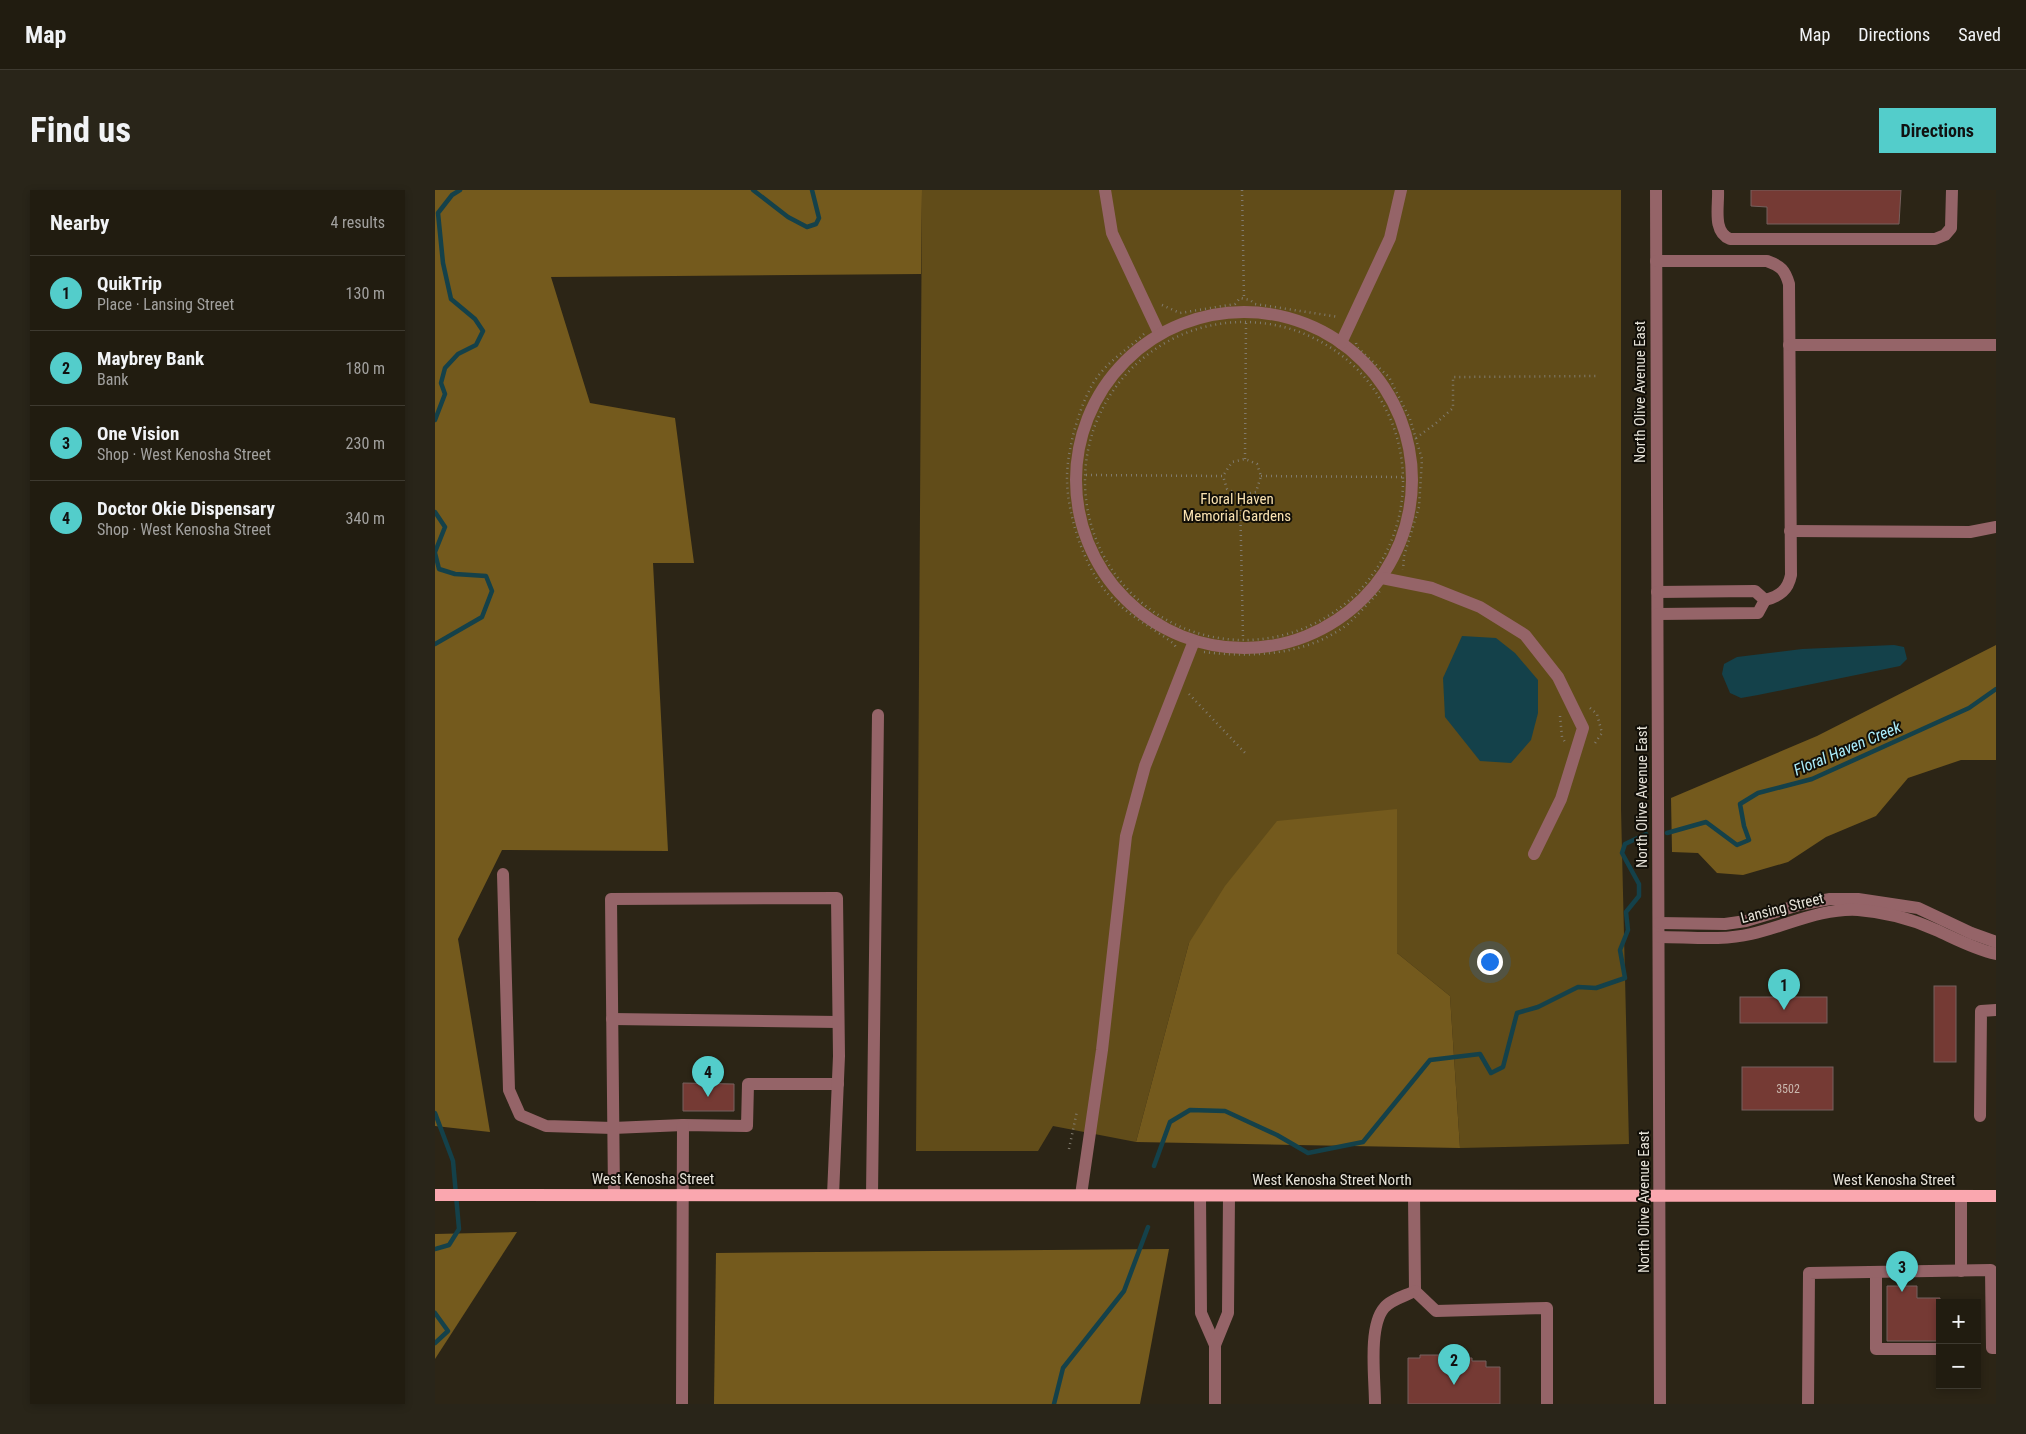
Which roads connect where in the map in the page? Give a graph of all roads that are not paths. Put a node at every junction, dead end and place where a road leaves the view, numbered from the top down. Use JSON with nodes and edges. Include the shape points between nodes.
{"nodes":[{"id":1,"x":1105,"y":190,"type":"edge"},
{"id":2,"x":1401,"y":190,"type":"edge"},
{"id":3,"x":1655,"y":190,"type":"edge"},
{"id":4,"x":1719,"y":190,"type":"edge"},
{"id":5,"x":1952,"y":190,"type":"edge"},
{"id":6,"x":1656,"y":261,"type":"junction"},
{"id":7,"x":1153,"y":332,"type":"junction"},
{"id":8,"x":1341,"y":343,"type":"junction"},
{"id":9,"x":1789,"y":345,"type":"junction"},
{"id":10,"x":1996,"y":345,"type":"edge"},
{"id":11,"x":1996,"y":527,"type":"edge"},
{"id":12,"x":1790,"y":531,"type":"junction"},
{"id":13,"x":1383,"y":582,"type":"junction"},
{"id":14,"x":1724,"y":590,"type":"junction"},
{"id":15,"x":1657,"y":592,"type":"junction"},
{"id":16,"x":1765,"y":600,"type":"junction"},
{"id":17,"x":1724,"y":613,"type":"junction"},
{"id":18,"x":1657,"y":614,"type":"junction"},
{"id":19,"x":1195,"y":646,"type":"junction"},
{"id":20,"x":878,"y":715,"type":"dead end"},
{"id":21,"x":1534,"y":854,"type":"dead end"},
{"id":22,"x":503,"y":874,"type":"dead end"},
{"id":23,"x":1659,"y":923,"type":"junction"},
{"id":24,"x":1659,"y":937,"type":"junction"},
{"id":25,"x":1996,"y":942,"type":"edge"},
{"id":26,"x":1996,"y":954,"type":"edge"},
{"id":27,"x":1996,"y":1010,"type":"edge"},
{"id":28,"x":612,"y":1019,"type":"junction"},
{"id":29,"x":838,"y":1022,"type":"junction"},
{"id":30,"x":838,"y":1084,"type":"junction"},
{"id":31,"x":1980,"y":1116,"type":"dead end"},
{"id":32,"x":683,"y":1125,"type":"junction"},
{"id":33,"x":613,"y":1128,"type":"junction"},
{"id":34,"x":435,"y":1195,"type":"edge"},
{"id":35,"x":613,"y":1195,"type":"junction"},
{"id":36,"x":684,"y":1195,"type":"junction"},
{"id":37,"x":833,"y":1195,"type":"junction"},
{"id":38,"x":872,"y":1195,"type":"junction"},
{"id":39,"x":1081,"y":1195,"type":"junction"},
{"id":40,"x":1200,"y":1196,"type":"junction"},
{"id":41,"x":1229,"y":1196,"type":"junction"},
{"id":42,"x":1414,"y":1196,"type":"junction"},
{"id":43,"x":1661,"y":1196,"type":"junction"},
{"id":44,"x":1793,"y":1196,"type":"joint"},
{"id":45,"x":1961,"y":1196,"type":"junction"},
{"id":46,"x":1996,"y":1196,"type":"edge"},
{"id":47,"x":1961,"y":1271,"type":"junction"},
{"id":48,"x":1876,"y":1272,"type":"junction"},
{"id":49,"x":1415,"y":1291,"type":"junction"},
{"id":50,"x":1215,"y":1345,"type":"junction"},
{"id":51,"x":1996,"y":1348,"type":"edge"},
{"id":52,"x":1936,"y":1349,"type":"edge"},
{"id":53,"x":682,"y":1404,"type":"edge"},
{"id":54,"x":1215,"y":1404,"type":"edge"},
{"id":55,"x":1375,"y":1404,"type":"edge"},
{"id":56,"x":1547,"y":1404,"type":"edge"},
{"id":57,"x":1660,"y":1404,"type":"edge"},
{"id":58,"x":1808,"y":1404,"type":"edge"}],
"edges":[{"from":1,"to":7,"type":"street","via":[[1112,233]]},
{"from":2,"to":8,"type":"street","via":[[1390,238]]},
{"from":3,"to":6,"type":"street","name":"North Olive Avenue East"},
{"from":4,"to":5,"type":"street","via":[[1720,232],[1730,239],[1935,239],[1951,228]]},
{"from":6,"to":9,"type":"street","via":[[1767,261],[1781,266],[1789,284]]},
{"from":6,"to":15,"type":"street","name":"North Olive Avenue East"},
{"from":7,"to":8,"type":"street","via":[[1202,317],[1253,312],[1303,323]]},
{"from":7,"to":19,"type":"street","via":[[1122,364],[1096,398],[1080,438],[1075,480],[1080,522],[1096,562],[1121,596],[1155,624]]},
{"from":8,"to":13,"type":"street","via":[[1374,373],[1394,404],[1407,438],[1412,474],[1410,511]]},
{"from":9,"to":10,"type":"street"},
{"from":9,"to":12,"type":"street"},
{"from":11,"to":12,"type":"street","via":[[1970,532]]},
{"from":12,"to":16,"type":"street","via":[[1789,585],[1776,597]]},
{"from":13,"to":19,"type":"street","via":[[1345,615],[1298,640],[1246,648]]},
{"from":13,"to":21,"type":"street","via":[[1433,588],[1480,607],[1525,635],[1558,677],[1583,728],[1561,798]]},
{"from":14,"to":15,"type":"street"},
{"from":14,"to":16,"type":"street","via":[[1755,590]]},
{"from":14,"to":17,"type":"street"},
{"from":15,"to":18,"type":"street","name":"North Olive Avenue East"},
{"from":16,"to":17,"type":"street","via":[[1758,613]]},
{"from":17,"to":18,"type":"street"},
{"from":18,"to":23,"type":"street","name":"North Olive Avenue East"},
{"from":19,"to":39,"type":"street","via":[[1145,766],[1126,836],[1103,1050]]},
{"from":20,"to":38,"type":"street"},
{"from":22,"to":33,"type":"street","via":[[509,1090],[520,1115],[546,1126]]},
{"from":23,"to":24,"type":"street","name":"North Olive Avenue East"},
{"from":23,"to":25,"type":"street","name":"Lansing Street","via":[[1725,924],[1747,921],[1799,905],[1858,899],[1918,908]]},
{"from":24,"to":26,"type":"street","name":"Lansing Street","via":[[1749,934],[1803,917],[1858,910],[1916,922],[1967,946]]},
{"from":24,"to":43,"type":"street","name":"North Olive Avenue East"},
{"from":27,"to":31,"type":"street","via":[[1981,1011]]},
{"from":28,"to":29,"type":"street"},
{"from":28,"to":29,"type":"street","via":[[611,899],[837,898]]},
{"from":28,"to":33,"type":"street"},
{"from":29,"to":30,"type":"street"},
{"from":30,"to":32,"type":"street","via":[[748,1084],[747,1126]]},
{"from":30,"to":37,"type":"street"},
{"from":32,"to":33,"type":"street"},
{"from":32,"to":36,"type":"street"},
{"from":33,"to":35,"type":"street"},
{"from":34,"to":35,"type":"main road","name":"West Kenosha Street"},
{"from":35,"to":36,"type":"main road","name":"West Kenosha Street"},
{"from":36,"to":37,"type":"main road","name":"West Kenosha Street"},
{"from":36,"to":53,"type":"street"},
{"from":37,"to":38,"type":"main road","name":"West Kenosha Street"},
{"from":38,"to":39,"type":"main road","name":"West Kenosha Street North"},
{"from":39,"to":40,"type":"main road","name":"West Kenosha Street North"},
{"from":40,"to":41,"type":"main road","name":"West Kenosha Street North"},
{"from":40,"to":50,"type":"street","via":[[1201,1313]]},
{"from":41,"to":42,"type":"main road","name":"West Kenosha Street North"},
{"from":41,"to":50,"type":"street","via":[[1228,1313]]},
{"from":42,"to":43,"type":"main road","name":"West Kenosha Street North"},
{"from":42,"to":49,"type":"street"},
{"from":43,"to":44,"type":"main road","name":"West Kenosha Street North"},
{"from":43,"to":57,"type":"street","name":"North Olive Avenue East"},
{"from":44,"to":45,"type":"main road","name":"West Kenosha Street"},
{"from":45,"to":46,"type":"main road","name":"West Kenosha Street"},
{"from":45,"to":47,"type":"street"},
{"from":47,"to":48,"type":"street"},
{"from":47,"to":51,"type":"street","via":[[1991,1270],[1992,1348]]},
{"from":48,"to":52,"type":"street","via":[[1877,1349]]},
{"from":48,"to":58,"type":"street","via":[[1809,1273]]},
{"from":49,"to":55,"type":"street","via":[[1385,1306],[1378,1317],[1374,1330]]},
{"from":49,"to":56,"type":"street","via":[[1436,1311],[1547,1308]]},
{"from":50,"to":54,"type":"street"}]}
